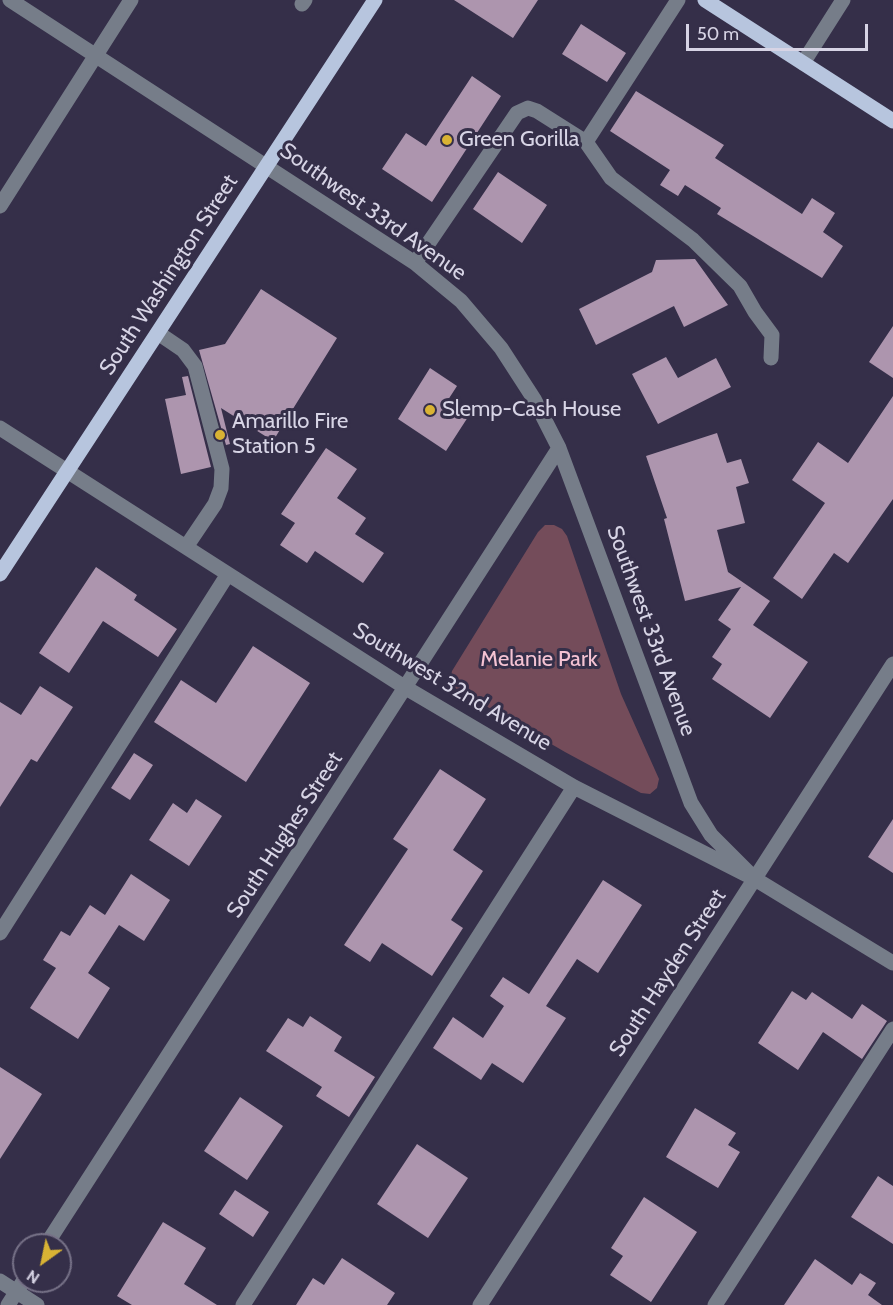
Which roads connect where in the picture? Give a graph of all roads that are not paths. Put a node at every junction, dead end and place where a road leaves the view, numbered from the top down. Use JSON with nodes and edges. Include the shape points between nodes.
{"nodes":[{"id":1,"x":10,"y":0,"type":"edge"},
{"id":2,"x":130,"y":0,"type":"edge"},
{"id":3,"x":375,"y":0,"type":"edge"},
{"id":4,"x":678,"y":0,"type":"edge"},
{"id":5,"x":705,"y":0,"type":"edge"},
{"id":6,"x":843,"y":0,"type":"edge"},
{"id":7,"x":95,"y":56,"type":"junction"},
{"id":8,"x":803,"y":63,"type":"junction"},
{"id":9,"x":893,"y":121,"type":"edge"},
{"id":10,"x":586,"y":142,"type":"junction"},
{"id":11,"x":267,"y":167,"type":"junction"},
{"id":12,"x":0,"y":206,"type":"edge"},
{"id":13,"x":415,"y":263,"type":"junction"},
{"id":14,"x":158,"y":333,"type":"junction"},
{"id":15,"x":771,"y":358,"type":"dead end"},
{"id":16,"x":0,"y":428,"type":"edge"},
{"id":17,"x":559,"y":448,"type":"junction"},
{"id":18,"x":68,"y":471,"type":"junction"},
{"id":19,"x":186,"y":548,"type":"junction"},
{"id":20,"x":0,"y":574,"type":"edge"},
{"id":21,"x":228,"y":574,"type":"junction"},
{"id":22,"x":893,"y":664,"type":"edge"},
{"id":23,"x":406,"y":688,"type":"junction"},
{"id":24,"x":574,"y":787,"type":"junction"},
{"id":25,"x":756,"y":879,"type":"junction"},
{"id":26,"x":0,"y":933,"type":"edge"},
{"id":27,"x":893,"y":963,"type":"edge"},
{"id":28,"x":893,"y":1029,"type":"edge"},
{"id":29,"x":54,"y":1233,"type":"edge"},
{"id":30,"x":26,"y":1293,"type":"edge"},
{"id":31,"x":37,"y":1305,"type":"edge"},
{"id":32,"x":243,"y":1305,"type":"edge"},
{"id":33,"x":480,"y":1305,"type":"edge"},
{"id":34,"x":715,"y":1305,"type":"edge"}],
"edges":[{"from":1,"to":7,"type":"street","name":"Southwest 33rd Avenue"},
{"from":2,"to":7,"type":"street"},
{"from":3,"to":11,"type":"main road","name":"South Washington Street"},
{"from":4,"to":10,"type":"street"},
{"from":5,"to":8,"type":"main road"},
{"from":6,"to":8,"type":"street"},
{"from":7,"to":11,"type":"street","name":"Southwest 33rd Avenue"},
{"from":7,"to":12,"type":"street"},
{"from":8,"to":9,"type":"main road"},
{"from":10,"to":13,"type":"street","via":[[537,111],[528,108],[517,113]]},
{"from":10,"to":15,"type":"street","via":[[611,177],[693,240],[740,286],[772,335]]},
{"from":11,"to":13,"type":"street","name":"Southwest 33rd Avenue"},
{"from":11,"to":14,"type":"main road","name":"South Washington Street"},
{"from":13,"to":17,"type":"street","name":"Southwest 33rd Avenue","via":[[461,301],[501,348]]},
{"from":14,"to":18,"type":"main road","name":"South Washington Street"},
{"from":14,"to":19,"type":"street","via":[[183,350],[195,366],[222,469],[215,504]]},
{"from":16,"to":18,"type":"street","name":"Southwest 32nd Avenue"},
{"from":17,"to":23,"type":"street","name":"South Hughes Street"},
{"from":17,"to":25,"type":"street","name":"Southwest 33rd Avenue","via":[[691,803],[711,835]]},
{"from":18,"to":19,"type":"street","name":"Southwest 32nd Avenue"},
{"from":18,"to":20,"type":"main road","name":"South Washington Street"},
{"from":19,"to":21,"type":"street","name":"Southwest 32nd Avenue"},
{"from":21,"to":23,"type":"street","name":"Southwest 32nd Avenue"},
{"from":21,"to":26,"type":"street"},
{"from":22,"to":25,"type":"street","name":"South Hayden Street"},
{"from":23,"to":24,"type":"street","name":"Southwest 32nd Avenue"},
{"from":23,"to":29,"type":"street","name":"South Hughes Street"},
{"from":24,"to":25,"type":"street","name":"Southwest 32nd Avenue"},
{"from":24,"to":32,"type":"street"},
{"from":25,"to":27,"type":"street","name":"Southwest 32nd Avenue"},
{"from":25,"to":33,"type":"street","name":"South Hayden Street"},
{"from":28,"to":34,"type":"street"},
{"from":30,"to":31,"type":"street"}]}
